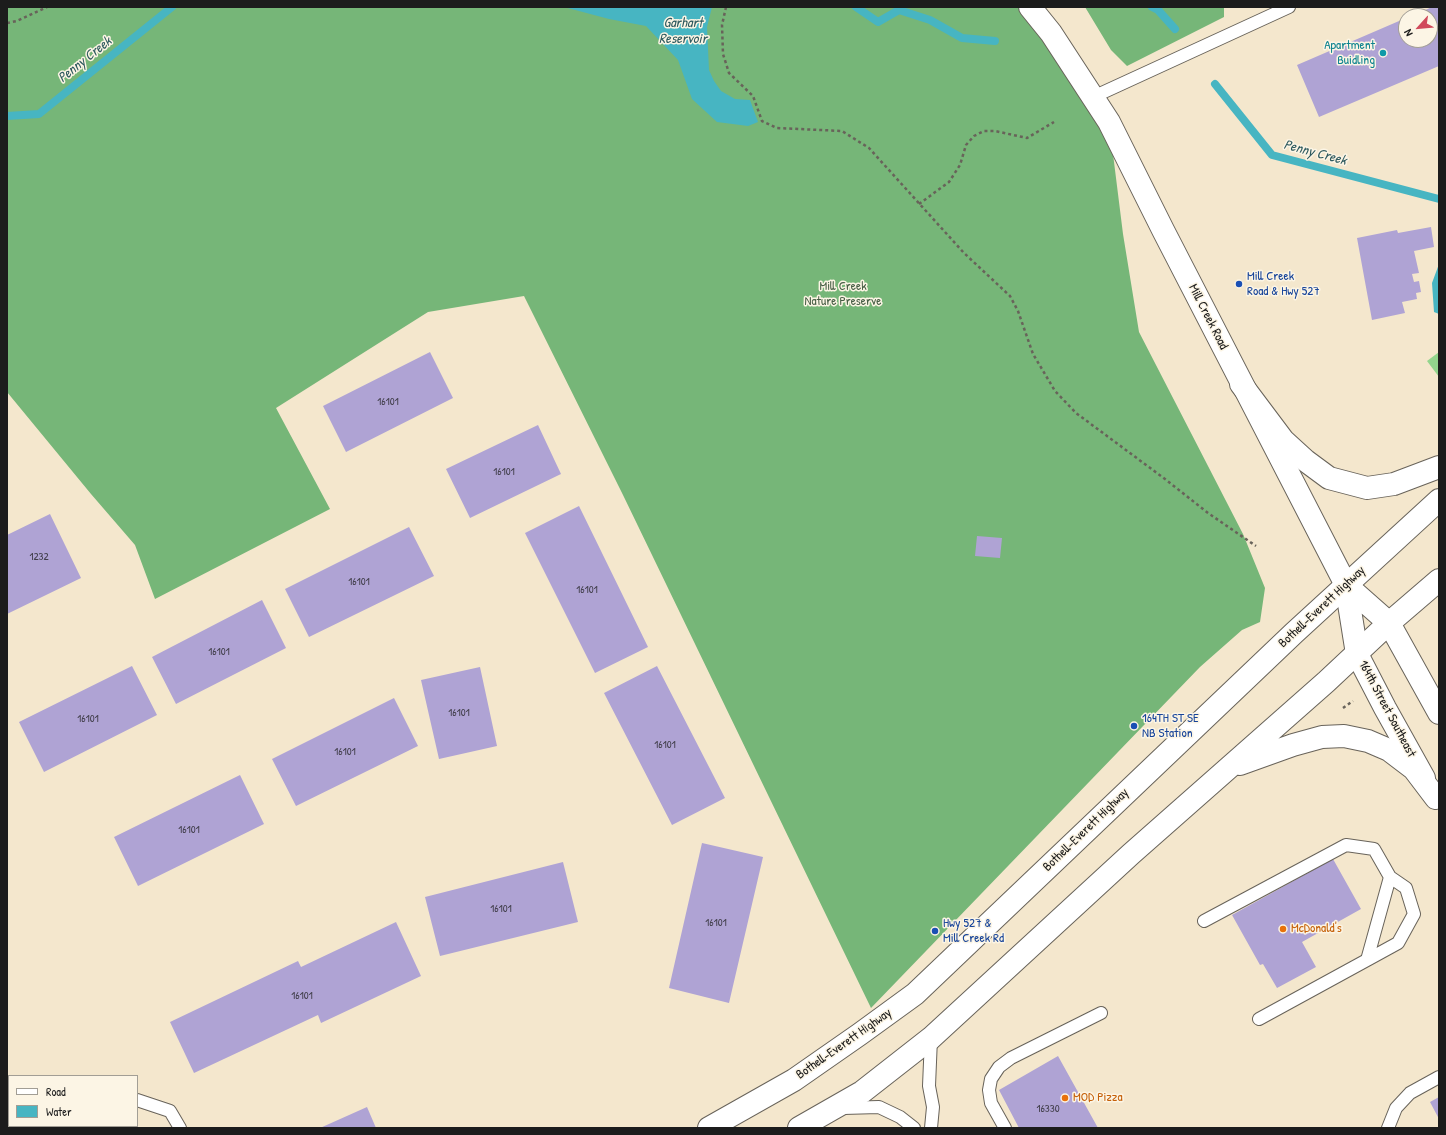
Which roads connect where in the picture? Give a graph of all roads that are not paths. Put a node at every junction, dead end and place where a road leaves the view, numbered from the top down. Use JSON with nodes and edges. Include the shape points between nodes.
{"nodes":[{"id":1,"x":1030,"y":7,"type":"edge"},
{"id":2,"x":1289,"y":7,"type":"edge"},
{"id":3,"x":1093,"y":97,"type":"junction"},
{"id":4,"x":1242,"y":384,"type":"junction"},
{"id":5,"x":1439,"y":467,"type":"edge"},
{"id":6,"x":1439,"y":500,"type":"edge"},
{"id":7,"x":1439,"y":580,"type":"edge"},
{"id":8,"x":1346,"y":585,"type":"junction"},
{"id":9,"x":1389,"y":623,"type":"junction"},
{"id":10,"x":1357,"y":654,"type":"junction"},
{"id":11,"x":1439,"y":713,"type":"edge"},
{"id":12,"x":1228,"y":769,"type":"junction"},
{"id":13,"x":1437,"y":801,"type":"edge"},
{"id":14,"x":1390,"y":877,"type":"junction"},
{"id":15,"x":1204,"y":921,"type":"dead end"},
{"id":16,"x":1367,"y":960,"type":"junction"},
{"id":17,"x":1101,"y":1013,"type":"dead end"},
{"id":18,"x":1259,"y":1019,"type":"dead end"},
{"id":19,"x":932,"y":1038,"type":"junction"},
{"id":20,"x":1439,"y":1077,"type":"edge"},
{"id":21,"x":138,"y":1100,"type":"edge"},
{"id":22,"x":825,"y":1114,"type":"junction"},
{"id":23,"x":180,"y":1128,"type":"edge"},
{"id":24,"x":709,"y":1128,"type":"edge"},
{"id":25,"x":799,"y":1128,"type":"edge"},
{"id":26,"x":914,"y":1128,"type":"edge"},
{"id":27,"x":931,"y":1128,"type":"edge"},
{"id":28,"x":1005,"y":1128,"type":"edge"},
{"id":29,"x":1388,"y":1128,"type":"edge"}],
"edges":[{"from":1,"to":3,"type":"main road","name":"Mill Creek Road","via":[[1051,33]]},
{"from":2,"to":3,"type":"lane"},
{"from":3,"to":4,"type":"main road","name":"Mill Creek Road","via":[[1109,122]]},
{"from":4,"to":5,"type":"main road","via":[[1284,440],[1329,478],[1367,488],[1394,484]]},
{"from":4,"to":8,"type":"main road","name":"Mill Creek Road"},
{"from":6,"to":8,"type":"main road","name":"Bothell-Everett Highway"},
{"from":7,"to":9,"type":"main road"},
{"from":8,"to":9,"type":"main road","name":"Mill Creek Road"},
{"from":8,"to":10,"type":"main road","name":"164th Street Southeast"},
{"from":8,"to":24,"type":"main road","name":"Bothell-Everett Highway","via":[[915,994],[794,1080]]},
{"from":9,"to":10,"type":"main road"},
{"from":9,"to":11,"type":"main road"},
{"from":10,"to":12,"type":"main road"},
{"from":10,"to":13,"type":"main road","name":"164th Street Southeast"},
{"from":12,"to":13,"type":"main road","via":[[1293,745],[1322,737],[1344,736],[1368,741],[1389,750],[1414,769]]},
{"from":12,"to":19,"type":"main road","via":[[1131,854]]},
{"from":14,"to":15,"type":"lane","via":[[1374,850],[1346,845]]},
{"from":14,"to":16,"type":"lane"},
{"from":14,"to":16,"type":"lane","via":[[1406,888],[1414,914],[1398,943]]},
{"from":16,"to":18,"type":"lane"},
{"from":17,"to":28,"type":"lane","via":[[1011,1058],[999,1067],[991,1079],[989,1090],[991,1103]]},
{"from":19,"to":22,"type":"main road","via":[[862,1092]]},
{"from":19,"to":27,"type":"lane","via":[[929,1086],[933,1107]]},
{"from":20,"to":29,"type":"lane","via":[[1410,1093],[1396,1108]]},
{"from":21,"to":23,"type":"lane","via":[[170,1110]]},
{"from":22,"to":25,"type":"main road"},
{"from":22,"to":26,"type":"lane","via":[[838,1108],[879,1107],[900,1117]]}]}
